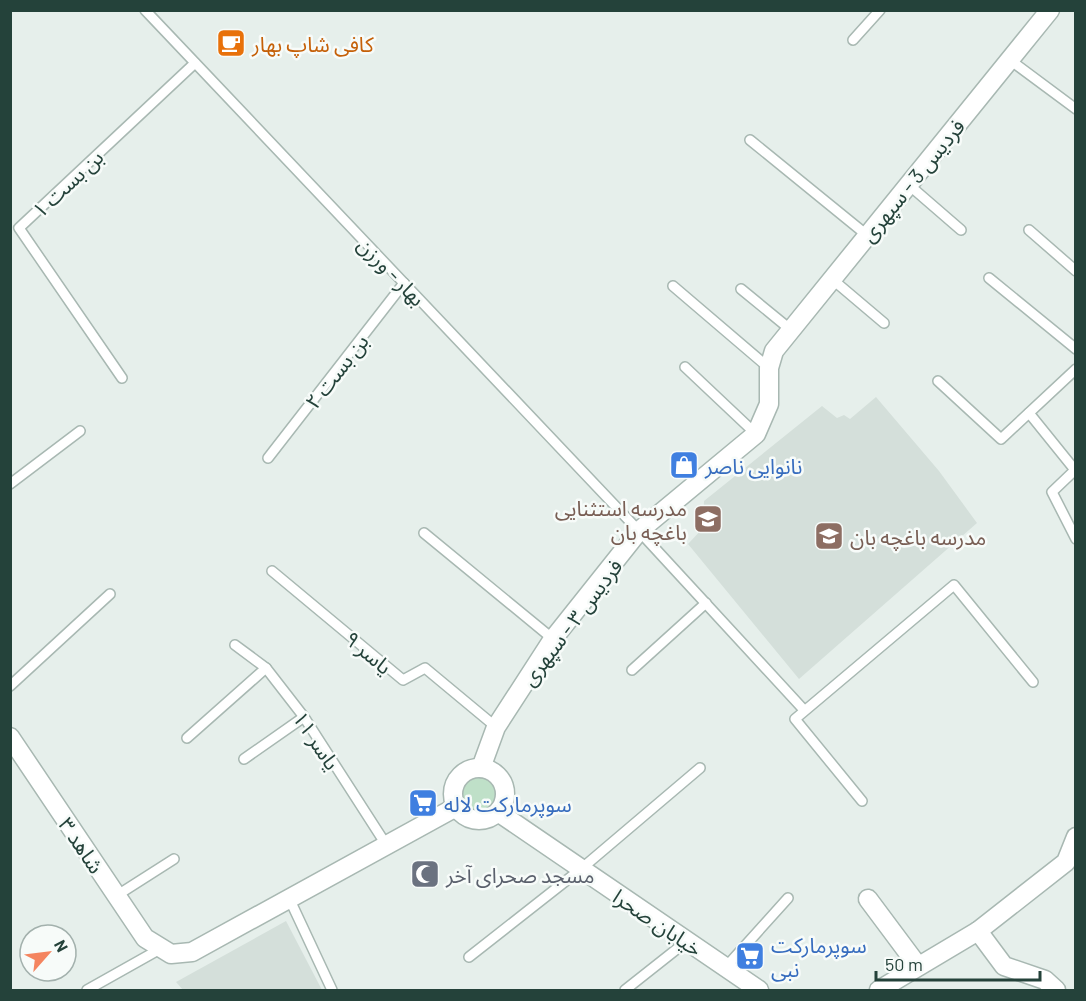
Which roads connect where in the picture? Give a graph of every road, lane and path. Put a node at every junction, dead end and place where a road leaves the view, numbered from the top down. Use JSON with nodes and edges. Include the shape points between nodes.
{"nodes":[{"id":1,"x":145,"y":10,"type":"edge"},
{"id":2,"x":880,"y":10,"type":"edge"},
{"id":3,"x":1050,"y":10,"type":"edge"},
{"id":4,"x":853,"y":40,"type":"dead end"},
{"id":5,"x":1010,"y":60,"type":"junction"},
{"id":6,"x":195,"y":63,"type":"junction"},
{"id":7,"x":1076,"y":110,"type":"edge"},
{"id":8,"x":750,"y":140,"type":"dead end"},
{"id":9,"x":909,"y":184,"type":"junction"},
{"id":10,"x":961,"y":230,"type":"dead end"},
{"id":11,"x":1029,"y":230,"type":"dead end"},
{"id":12,"x":868,"y":236,"type":"junction"},
{"id":13,"x":1076,"y":271,"type":"edge"},
{"id":14,"x":989,"y":278,"type":"dead end"},
{"id":15,"x":832,"y":279,"type":"junction"},
{"id":16,"x":404,"y":283,"type":"junction"},
{"id":17,"x":673,"y":286,"type":"dead end"},
{"id":18,"x":741,"y":289,"type":"dead end"},
{"id":19,"x":884,"y":323,"type":"dead end"},
{"id":20,"x":791,"y":330,"type":"junction"},
{"id":21,"x":1076,"y":349,"type":"edge"},
{"id":22,"x":774,"y":351,"type":"joint"},
{"id":23,"x":685,"y":367,"type":"dead end"},
{"id":24,"x":769,"y":368,"type":"junction"},
{"id":25,"x":1076,"y":369,"type":"edge"},
{"id":26,"x":122,"y":378,"type":"dead end"},
{"id":27,"x":938,"y":381,"type":"dead end"},
{"id":28,"x":1029,"y":413,"type":"junction"},
{"id":29,"x":80,"y":431,"type":"dead end"},
{"id":30,"x":756,"y":434,"type":"junction"},
{"id":31,"x":268,"y":458,"type":"dead end"},
{"id":32,"x":10,"y":484,"type":"edge"},
{"id":33,"x":639,"y":531,"type":"junction"},
{"id":34,"x":424,"y":533,"type":"dead end"},
{"id":35,"x":1076,"y":539,"type":"edge"},
{"id":36,"x":272,"y":571,"type":"dead end"},
{"id":37,"x":110,"y":594,"type":"dead end"},
{"id":38,"x":706,"y":603,"type":"junction"},
{"id":39,"x":553,"y":639,"type":"junction"},
{"id":40,"x":235,"y":645,"type":"dead end"},
{"id":41,"x":266,"y":668,"type":"junction"},
{"id":42,"x":632,"y":670,"type":"dead end"},
{"id":43,"x":1034,"y":682,"type":"dead end"},
{"id":44,"x":10,"y":686,"type":"edge"},
{"id":45,"x":804,"y":710,"type":"junction"},
{"id":46,"x":304,"y":717,"type":"junction"},
{"id":47,"x":496,"y":727,"type":"junction"},
{"id":48,"x":10,"y":736,"type":"edge"},
{"id":49,"x":187,"y":738,"type":"dead end"},
{"id":50,"x":244,"y":759,"type":"dead end"},
{"id":51,"x":481,"y":768,"type":"junction"},
{"id":52,"x":700,"y":768,"type":"dead end"},
{"id":53,"x":862,"y":801,"type":"dead end"},
{"id":54,"x":456,"y":807,"type":"junction"},
{"id":55,"x":498,"y":812,"type":"junction"},
{"id":56,"x":1076,"y":837,"type":"edge"},
{"id":57,"x":387,"y":846,"type":"junction"},
{"id":58,"x":174,"y":860,"type":"dead end"},
{"id":59,"x":1071,"y":868,"type":"edge"},
{"id":60,"x":581,"y":869,"type":"junction"},
{"id":61,"x":116,"y":896,"type":"junction"},
{"id":62,"x":289,"y":898,"type":"junction"},
{"id":63,"x":788,"y":898,"type":"dead end"},
{"id":64,"x":868,"y":899,"type":"dead end"},
{"id":65,"x":978,"y":931,"type":"junction"},
{"id":66,"x":687,"y":941,"type":"junction"},
{"id":67,"x":160,"y":949,"type":"junction"},
{"id":68,"x":469,"y":957,"type":"dead end"},
{"id":69,"x":918,"y":966,"type":"junction"},
{"id":70,"x":726,"y":968,"type":"junction"},
{"id":71,"x":87,"y":990,"type":"edge"},
{"id":72,"x":332,"y":990,"type":"edge"},
{"id":73,"x":625,"y":990,"type":"edge"},
{"id":74,"x":759,"y":990,"type":"edge"},
{"id":75,"x":879,"y":990,"type":"edge"},
{"id":76,"x":1056,"y":990,"type":"edge"}],
"edges":[{"from":1,"to":6,"type":"lane","name":"بهار - ورزن"},
{"from":2,"to":4,"type":"lane"},
{"from":3,"to":5,"type":"street","name":"فردیس 3 - سپهری"},
{"from":5,"to":7,"type":"lane"},
{"from":5,"to":9,"type":"street","name":"فردیس 3 - سپهری"},
{"from":6,"to":16,"type":"lane","name":"بهار - ورزن"},
{"from":6,"to":26,"type":"lane","name":"بن بست ۱","via":[[19,228]]},
{"from":8,"to":12,"type":"lane"},
{"from":9,"to":10,"type":"lane"},
{"from":9,"to":12,"type":"street","name":"فردیس 3 - سپهری"},
{"from":11,"to":13,"type":"lane"},
{"from":12,"to":15,"type":"street","name":"فردیس 3 - سپهری"},
{"from":14,"to":21,"type":"lane"},
{"from":15,"to":19,"type":"lane"},
{"from":15,"to":20,"type":"street","name":"فردیس 3 - سپهری"},
{"from":16,"to":31,"type":"lane","name":"بن بست ۲"},
{"from":16,"to":33,"type":"lane","name":"بهار - ورزن"},
{"from":17,"to":24,"type":"lane"},
{"from":18,"to":20,"type":"lane"},
{"from":20,"to":22,"type":"street","name":"فردیس 3 - سپهری"},
{"from":22,"to":24,"type":"street","name":"فردیس ۳ - سپهری"},
{"from":23,"to":30,"type":"lane"},
{"from":24,"to":30,"type":"street","name":"فردیس ۳ - سپهری","via":[[769,404]]},
{"from":25,"to":28,"type":"lane"},
{"from":27,"to":28,"type":"lane","via":[[1001,439]]},
{"from":28,"to":35,"type":"lane","via":[[1075,470],[1052,492]]},
{"from":29,"to":32,"type":"lane"},
{"from":30,"to":33,"type":"street","name":"فردیس ۳ - سپهری"},
{"from":33,"to":38,"type":"lane","name":"بهار - ورزن"},
{"from":33,"to":39,"type":"street","name":"فردیس ۳ - سپهری"},
{"from":34,"to":39,"type":"lane"},
{"from":36,"to":47,"type":"lane","name":"یاسر ۹","via":[[404,680],[425,668]]},
{"from":37,"to":44,"type":"lane"},
{"from":38,"to":42,"type":"lane"},
{"from":38,"to":45,"type":"lane","name":"بهار - ورزن"},
{"from":39,"to":47,"type":"street","name":"فردیس ۳ - سپهری"},
{"from":40,"to":41,"type":"lane","name":"یاسر ۱۱"},
{"from":41,"to":46,"type":"lane","name":"یاسر ۱۱"},
{"from":41,"to":49,"type":"lane"},
{"from":43,"to":45,"type":"lane","via":[[954,585]]},
{"from":45,"to":53,"type":"lane","via":[[795,719]]},
{"from":46,"to":50,"type":"lane"},
{"from":46,"to":57,"type":"lane","name":"یاسر ۱۱"},
{"from":47,"to":51,"type":"street","name":"فردیس ۳ - سپهری"},
{"from":48,"to":61,"type":"street","name":"شاهد ۳"},
{"from":51,"to":54,"type":"street","via":[[467,770],[457,780],[452,793]]},
{"from":51,"to":55,"type":"street","via":[[494,773],[503,784],[505,799]]},
{"from":52,"to":60,"type":"lane"},
{"from":54,"to":55,"type":"street","via":[[465,817],[479,820]]},
{"from":54,"to":57,"type":"street"},
{"from":55,"to":60,"type":"street","name":"خیابان صحرا"},
{"from":56,"to":59,"type":"street"},
{"from":57,"to":62,"type":"street"},
{"from":58,"to":61,"type":"lane"},
{"from":59,"to":65,"type":"street"},
{"from":60,"to":66,"type":"street","name":"خیابان صحرا"},
{"from":60,"to":68,"type":"lane"},
{"from":61,"to":67,"type":"street","name":"شاهد ۳","via":[[144,938]]},
{"from":62,"to":67,"type":"street","via":[[192,952],[180,955]]},
{"from":62,"to":72,"type":"lane"},
{"from":63,"to":70,"type":"lane"},
{"from":64,"to":69,"type":"street"},
{"from":65,"to":69,"type":"street"},
{"from":65,"to":76,"type":"street","via":[[1004,966],[1045,980]]},
{"from":66,"to":70,"type":"street","name":"خیابان صحرا"},
{"from":66,"to":73,"type":"lane"},
{"from":67,"to":71,"type":"lane"},
{"from":69,"to":75,"type":"street"},
{"from":70,"to":74,"type":"street","name":"خیابان صحرا"}]}
